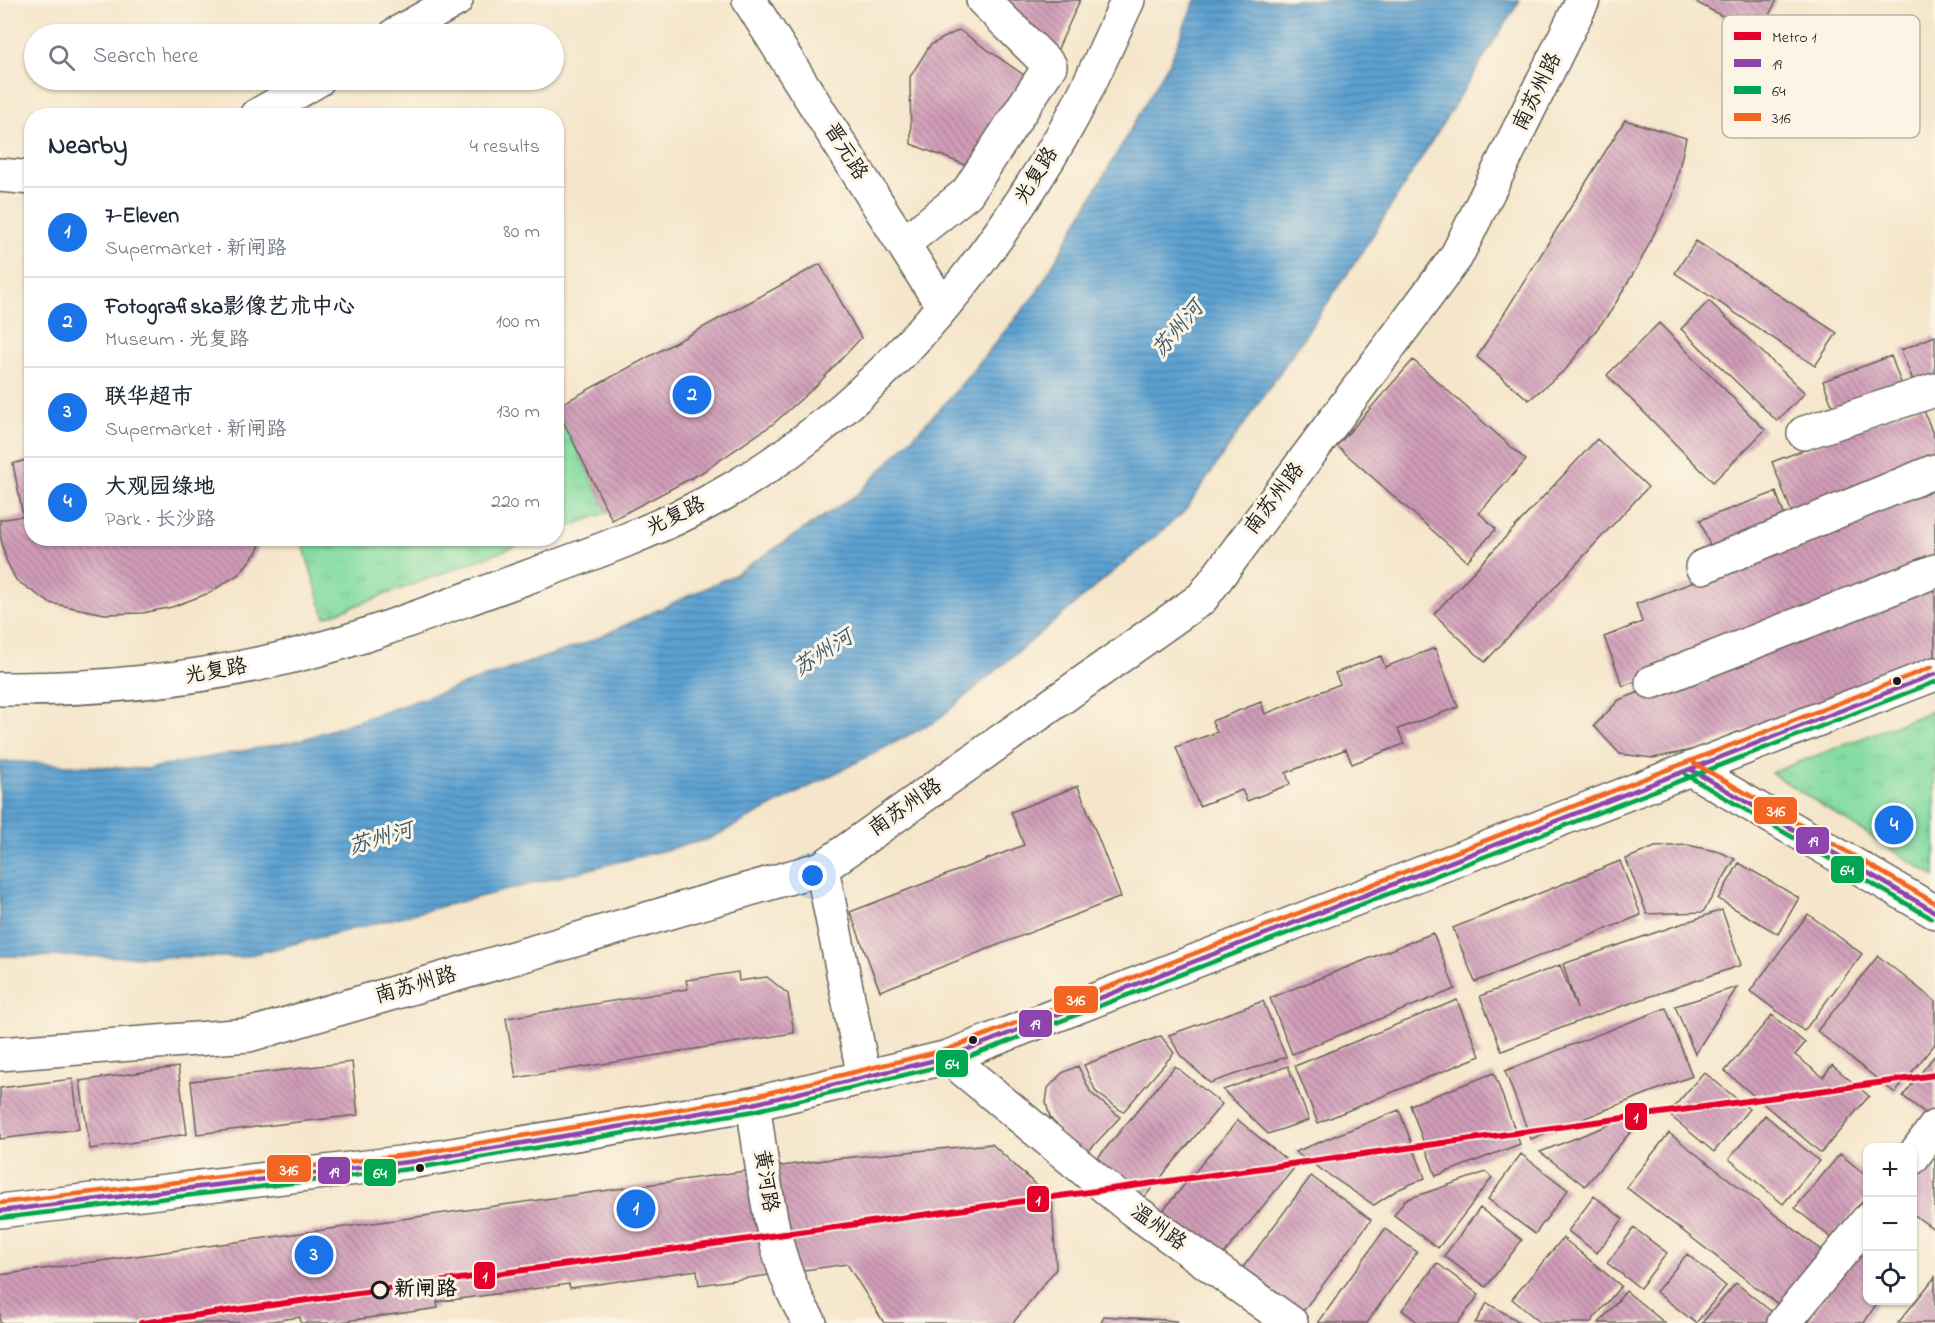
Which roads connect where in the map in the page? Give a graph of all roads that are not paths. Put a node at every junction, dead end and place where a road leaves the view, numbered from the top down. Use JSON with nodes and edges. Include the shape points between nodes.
{"nodes":[{"id":1,"x":456,"y":0,"type":"edge"},
{"id":2,"x":749,"y":0,"type":"edge"},
{"id":3,"x":983,"y":0,"type":"edge"},
{"id":4,"x":1128,"y":0,"type":"edge"},
{"id":5,"x":1583,"y":0,"type":"edge"},
{"id":6,"x":414,"y":24,"type":"edge"},
{"id":7,"x":301,"y":90,"type":"edge"},
{"id":8,"x":270,"y":108,"type":"edge"},
{"id":9,"x":0,"y":174,"type":"edge"},
{"id":10,"x":24,"y":177,"type":"edge"},
{"id":11,"x":903,"y":244,"type":"junction"},
{"id":12,"x":942,"y":305,"type":"junction"},
{"id":13,"x":1935,"y":390,"type":"edge"},
{"id":14,"x":1804,"y":434,"type":"dead end"},
{"id":15,"x":1935,"y":471,"type":"edge"},
{"id":16,"x":1702,"y":567,"type":"dead end"},
{"id":17,"x":1935,"y":571,"type":"edge"},
{"id":18,"x":1935,"y":674,"type":"edge"},
{"id":19,"x":1652,"y":682,"type":"dead end"},
{"id":20,"x":0,"y":689,"type":"edge"},
{"id":21,"x":1689,"y":769,"type":"junction"},
{"id":22,"x":822,"y":868,"type":"junction"},
{"id":23,"x":1935,"y":912,"type":"edge"},
{"id":24,"x":0,"y":1054,"type":"edge"},
{"id":25,"x":948,"y":1057,"type":"junction"},
{"id":26,"x":864,"y":1077,"type":"junction"},
{"id":27,"x":753,"y":1104,"type":"junction"},
{"id":28,"x":1935,"y":1127,"type":"edge"},
{"id":29,"x":1917,"y":1151,"type":"edge"},
{"id":30,"x":0,"y":1211,"type":"edge"},
{"id":31,"x":1863,"y":1227,"type":"edge"},
{"id":32,"x":810,"y":1323,"type":"edge"},
{"id":33,"x":1291,"y":1323,"type":"edge"},
{"id":34,"x":1784,"y":1323,"type":"edge"}],
"edges":[{"from":1,"to":6,"type":"street"},
{"from":2,"to":11,"type":"street","name":"晋元路"},
{"from":3,"to":11,"type":"street","via":[[1050,66],[967,193]]},
{"from":4,"to":12,"type":"street","name":"光复路","via":[[1088,88],[1044,166],[994,243]]},
{"from":5,"to":22,"type":"street","name":"南苏州路","via":[[1456,257],[1202,598]]},
{"from":7,"to":8,"type":"street"},
{"from":9,"to":10,"type":"street"},
{"from":11,"to":12,"type":"street","name":"晋元路"},
{"from":12,"to":20,"type":"street","name":"光复路","via":[[882,372],[824,426],[725,493],[638,536],[387,629],[300,655],[155,681]]},
{"from":13,"to":14,"type":"street"},
{"from":15,"to":16,"type":"street"},
{"from":17,"to":19,"type":"street"},
{"from":18,"to":21,"type":"street"},
{"from":21,"to":23,"type":"street"},
{"from":21,"to":25,"type":"street"},
{"from":22,"to":24,"type":"street","name":"南苏州路","via":[[249,1035]]},
{"from":22,"to":26,"type":"street"},
{"from":25,"to":26,"type":"street"},
{"from":25,"to":33,"type":"street","name":"温州路","via":[[1133,1210]]},
{"from":26,"to":27,"type":"street"},
{"from":27,"to":30,"type":"street","via":[[416,1161]]},
{"from":27,"to":32,"type":"street","name":"黄河路","via":[[770,1218],[798,1304]]},
{"from":28,"to":29,"type":"street"},
{"from":31,"to":34,"type":"street"}]}
